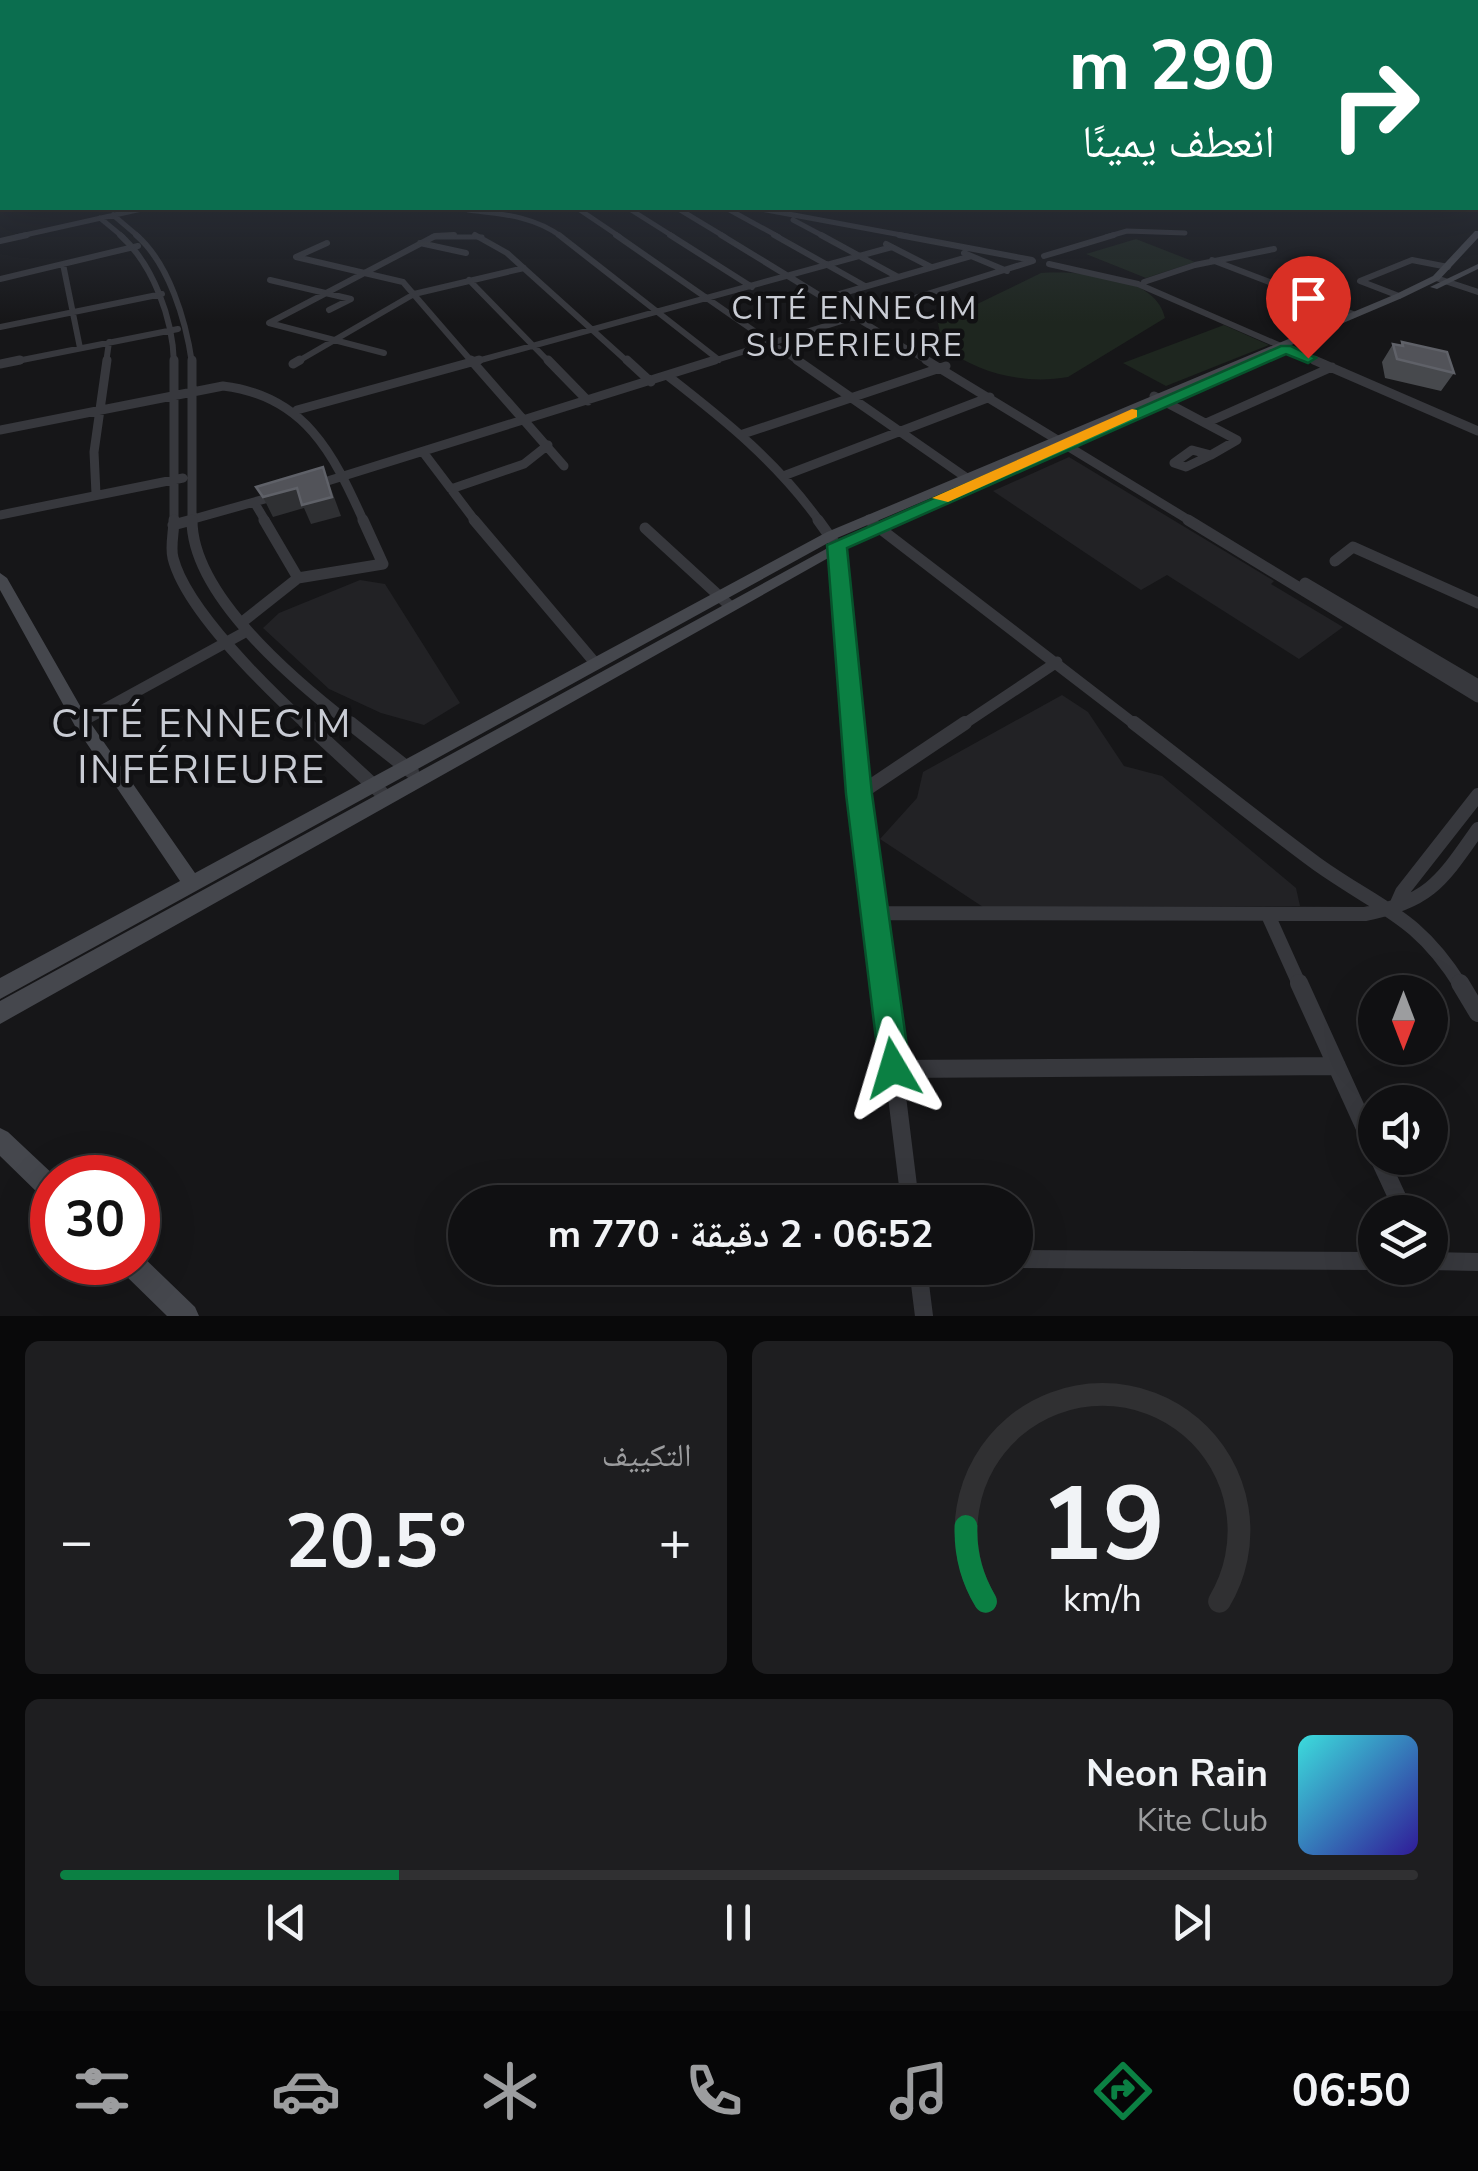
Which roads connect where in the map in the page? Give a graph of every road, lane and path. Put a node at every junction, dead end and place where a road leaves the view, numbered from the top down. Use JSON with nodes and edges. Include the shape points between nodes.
{"nodes":[{"id":1,"x":137,"y":210,"type":"edge"},
{"id":2,"x":468,"y":210,"type":"dead end"},
{"id":3,"x":580,"y":210,"type":"edge"},
{"id":4,"x":631,"y":210,"type":"edge"},
{"id":5,"x":680,"y":210,"type":"edge"},
{"id":6,"x":730,"y":210,"type":"edge"},
{"id":7,"x":766,"y":210,"type":"edge"},
{"id":8,"x":778,"y":210,"type":"edge"},
{"id":9,"x":780,"y":213,"type":"junction"},
{"id":10,"x":113,"y":215,"type":"junction"},
{"id":11,"x":100,"y":218,"type":"junction"},
{"id":12,"x":859,"y":230,"type":"junction"},
{"id":13,"x":1185,"y":232,"type":"dead end"},
{"id":14,"x":1478,"y":233,"type":"edge"},
{"id":15,"x":0,"y":241,"type":"edge"},
{"id":16,"x":327,"y":243,"type":"dead end"},
{"id":17,"x":420,"y":243,"type":"junction"},
{"id":18,"x":147,"y":244,"type":"junction"},
{"id":19,"x":942,"y":244,"type":"junction"},
{"id":20,"x":135,"y":247,"type":"junction"},
{"id":21,"x":892,"y":247,"type":"junction"},
{"id":22,"x":1274,"y":249,"type":"dead end"},
{"id":23,"x":466,"y":253,"type":"dead end"},
{"id":24,"x":971,"y":256,"type":"junction"},
{"id":25,"x":858,"y":257,"type":"junction"},
{"id":26,"x":1041,"y":260,"type":"junction"},
{"id":27,"x":1212,"y":260,"type":"junction"},
{"id":28,"x":63,"y":264,"type":"junction"},
{"id":29,"x":828,"y":265,"type":"junction"},
{"id":30,"x":524,"y":268,"type":"junction"},
{"id":31,"x":931,"y":268,"type":"junction"},
{"id":32,"x":1477,"y":268,"type":"edge"},
{"id":33,"x":1008,"y":271,"type":"junction"},
{"id":34,"x":363,"y":273,"type":"junction"},
{"id":35,"x":1443,"y":275,"type":"junction"},
{"id":36,"x":790,"y":276,"type":"junction"},
{"id":37,"x":898,"y":277,"type":"junction"},
{"id":38,"x":0,"y":279,"type":"edge"},
{"id":39,"x":270,"y":280,"type":"dead end"},
{"id":40,"x":468,"y":280,"type":"junction"},
{"id":41,"x":1144,"y":282,"type":"junction"},
{"id":42,"x":865,"y":286,"type":"junction"},
{"id":43,"x":752,"y":287,"type":"junction"},
{"id":44,"x":171,"y":292,"type":"junction"},
{"id":45,"x":326,"y":292,"type":"junction"},
{"id":46,"x":1478,"y":292,"type":"edge"},
{"id":47,"x":414,"y":294,"type":"junction"},
{"id":48,"x":157,"y":296,"type":"junction"},
{"id":49,"x":1399,"y":296,"type":"junction"},
{"id":50,"x":709,"y":298,"type":"junction"},
{"id":51,"x":826,"y":298,"type":"junction"},
{"id":52,"x":329,"y":310,"type":"dead end"},
{"id":53,"x":73,"y":312,"type":"junction"},
{"id":54,"x":657,"y":312,"type":"junction"},
{"id":55,"x":1353,"y":314,"type":"junction"},
{"id":56,"x":863,"y":315,"type":"junction"},
{"id":57,"x":0,"y":327,"type":"edge"},
{"id":58,"x":187,"y":327,"type":"junction"},
{"id":59,"x":173,"y":330,"type":"junction"},
{"id":60,"x":594,"y":330,"type":"junction"},
{"id":61,"x":334,"y":340,"type":"junction"},
{"id":62,"x":109,"y":342,"type":"junction"},
{"id":63,"x":776,"y":343,"type":"junction"},
{"id":64,"x":1285,"y":346,"type":"junction"},
{"id":65,"x":532,"y":347,"type":"junction"},
{"id":66,"x":80,"y":348,"type":"junction"},
{"id":67,"x":384,"y":352,"type":"dead end"},
{"id":68,"x":720,"y":360,"type":"junction"},
{"id":69,"x":472,"y":363,"type":"junction"},
{"id":70,"x":0,"y":364,"type":"edge"},
{"id":71,"x":292,"y":364,"type":"dead end"},
{"id":72,"x":946,"y":366,"type":"junction"},
{"id":73,"x":1334,"y":367,"type":"junction"},
{"id":74,"x":668,"y":376,"type":"junction"},
{"id":75,"x":650,"y":382,"type":"junction"},
{"id":76,"x":192,"y":392,"type":"junction"},
{"id":77,"x":176,"y":395,"type":"junction"},
{"id":78,"x":854,"y":396,"type":"junction"},
{"id":79,"x":990,"y":397,"type":"junction"},
{"id":80,"x":1158,"y":398,"type":"junction"},
{"id":81,"x":588,"y":401,"type":"junction"},
{"id":82,"x":103,"y":410,"type":"junction"},
{"id":83,"x":297,"y":410,"type":"junction"},
{"id":84,"x":528,"y":420,"type":"junction"},
{"id":85,"x":1206,"y":423,"type":"junction"},
{"id":86,"x":1478,"y":428,"type":"edge"},
{"id":87,"x":0,"y":430,"type":"edge"},
{"id":88,"x":902,"y":432,"type":"junction"},
{"id":89,"x":743,"y":434,"type":"junction"},
{"id":90,"x":1064,"y":440,"type":"junction"},
{"id":91,"x":548,"y":446,"type":"junction"},
{"id":92,"x":423,"y":452,"type":"junction"},
{"id":93,"x":1211,"y":455,"type":"dead end"},
{"id":94,"x":564,"y":466,"type":"dead end"},
{"id":95,"x":786,"y":475,"type":"junction"},
{"id":96,"x":192,"y":477,"type":"junction"},
{"id":97,"x":342,"y":477,"type":"junction"},
{"id":98,"x":176,"y":480,"type":"junction"},
{"id":99,"x":970,"y":480,"type":"junction"},
{"id":100,"x":451,"y":489,"type":"junction"},
{"id":101,"x":298,"y":490,"type":"edge"},
{"id":102,"x":96,"y":494,"type":"junction"},
{"id":103,"x":283,"y":494,"type":"edge"},
{"id":104,"x":254,"y":502,"type":"junction"},
{"id":105,"x":0,"y":515,"type":"edge"},
{"id":106,"x":192,"y":519,"type":"junction"},
{"id":107,"x":873,"y":523,"type":"junction"},
{"id":108,"x":173,"y":524,"type":"junction"},
{"id":109,"x":645,"y":528,"type":"dead end"},
{"id":110,"x":834,"y":540,"type":"junction"},
{"id":111,"x":1335,"y":562,"type":"dead end"},
{"id":112,"x":0,"y":578,"type":"edge"},
{"id":113,"x":298,"y":578,"type":"junction"},
{"id":114,"x":724,"y":601,"type":"junction"},
{"id":115,"x":1478,"y":603,"type":"edge"},
{"id":116,"x":244,"y":627,"type":"junction"},
{"id":117,"x":226,"y":643,"type":"junction"},
{"id":118,"x":1057,"y":662,"type":"junction"},
{"id":119,"x":598,"y":669,"type":"junction"},
{"id":120,"x":1478,"y":686,"type":"edge"},
{"id":121,"x":1478,"y":697,"type":"edge"},
{"id":122,"x":81,"y":722,"type":"junction"},
{"id":123,"x":413,"y":773,"type":"junction"},
{"id":124,"x":380,"y":791,"type":"junction"},
{"id":125,"x":859,"y":794,"type":"junction"},
{"id":126,"x":1478,"y":796,"type":"edge"},
{"id":127,"x":1478,"y":828,"type":"edge"},
{"id":128,"x":200,"y":889,"type":"junction"},
{"id":129,"x":1394,"y":910,"type":"junction"},
{"id":130,"x":874,"y":912,"type":"junction"},
{"id":131,"x":1268,"y":915,"type":"junction"},
{"id":132,"x":0,"y":990,"type":"edge"},
{"id":133,"x":0,"y":1013,"type":"edge"},
{"id":134,"x":1478,"y":1014,"type":"edge"},
{"id":135,"x":1336,"y":1066,"type":"junction"},
{"id":136,"x":893,"y":1068,"type":"junction"},
{"id":137,"x":1358,"y":1113,"type":"edge"},
{"id":138,"x":0,"y":1140,"type":"edge"},
{"id":139,"x":30,"y":1169,"type":"edge"},
{"id":140,"x":908,"y":1185,"type":"edge"},
{"id":141,"x":1033,"y":1259,"type":"edge"},
{"id":142,"x":1358,"y":1261,"type":"edge"},
{"id":143,"x":1448,"y":1262,"type":"edge"},
{"id":144,"x":1478,"y":1262,"type":"edge"},
{"id":145,"x":154,"y":1285,"type":"edge"},
{"id":146,"x":920,"y":1285,"type":"edge"},
{"id":147,"x":186,"y":1316,"type":"edge"},
{"id":148,"x":924,"y":1316,"type":"edge"}],
"edges":[{"from":1,"to":10,"type":"street"},
{"from":2,"to":54,"type":"street","via":[[547,226]]},
{"from":3,"to":50,"type":"street"},
{"from":4,"to":43,"type":"street"},
{"from":5,"to":36,"type":"street"},
{"from":6,"to":29,"type":"street"},
{"from":7,"to":9,"type":"street"},
{"from":8,"to":26,"type":"street"},
{"from":9,"to":12,"type":"street"},
{"from":9,"to":25,"type":"street"},
{"from":10,"to":11,"type":"street"},
{"from":10,"to":18,"type":"street"},
{"from":11,"to":15,"type":"street"},
{"from":11,"to":20,"type":"street"},
{"from":12,"to":19,"type":"street"},
{"from":12,"to":21,"type":"street"},
{"from":13,"to":26,"type":"street","via":[[1128,231]]},
{"from":14,"to":35,"type":"street"},
{"from":16,"to":34,"type":"street","via":[[296,257]]},
{"from":17,"to":23,"type":"street"},
{"from":17,"to":30,"type":"street","via":[[443,234],[482,236]]},
{"from":17,"to":34,"type":"street"},
{"from":18,"to":20,"type":"street"},
{"from":18,"to":44,"type":"street"},
{"from":19,"to":24,"type":"street"},
{"from":19,"to":26,"type":"street"},
{"from":20,"to":28,"type":"street"},
{"from":20,"to":48,"type":"street"},
{"from":21,"to":25,"type":"street"},
{"from":21,"to":31,"type":"street"},
{"from":22,"to":27,"type":"street"},
{"from":24,"to":31,"type":"street"},
{"from":24,"to":33,"type":"street"},
{"from":25,"to":29,"type":"street"},
{"from":25,"to":37,"type":"street"},
{"from":26,"to":33,"type":"street"},
{"from":26,"to":41,"type":"street"},
{"from":26,"to":64,"type":"street","via":[[1138,284]]},
{"from":27,"to":41,"type":"street"},
{"from":27,"to":55,"type":"street"},
{"from":28,"to":38,"type":"street"},
{"from":28,"to":53,"type":"street"},
{"from":29,"to":36,"type":"street"},
{"from":29,"to":42,"type":"street"},
{"from":30,"to":40,"type":"street"},
{"from":30,"to":60,"type":"street"},
{"from":31,"to":37,"type":"street"},
{"from":32,"to":35,"type":"street"},
{"from":33,"to":56,"type":"street"},
{"from":34,"to":45,"type":"street"},
{"from":34,"to":47,"type":"street","via":[[404,282]]},
{"from":35,"to":46,"type":"street"},
{"from":35,"to":49,"type":"street"},
{"from":35,"to":49,"type":"street","via":[[1412,260],[1360,281]]},
{"from":35,"to":64,"type":"street"},
{"from":36,"to":43,"type":"street"},
{"from":36,"to":51,"type":"street"},
{"from":37,"to":42,"type":"street"},
{"from":39,"to":45,"type":"street"},
{"from":40,"to":47,"type":"street"},
{"from":40,"to":65,"type":"street"},
{"from":41,"to":64,"type":"street"},
{"from":42,"to":51,"type":"street"},
{"from":43,"to":50,"type":"street"},
{"from":44,"to":48,"type":"street"},
{"from":44,"to":58,"type":"street"},
{"from":45,"to":52,"type":"street","via":[[351,298]]},
{"from":45,"to":61,"type":"street","via":[[269,323]]},
{"from":47,"to":61,"type":"street"},
{"from":47,"to":69,"type":"street"},
{"from":48,"to":53,"type":"street"},
{"from":48,"to":59,"type":"street"},
{"from":49,"to":55,"type":"street"},
{"from":50,"to":54,"type":"street"},
{"from":50,"to":63,"type":"street"},
{"from":51,"to":56,"type":"street"},
{"from":53,"to":57,"type":"street"},
{"from":53,"to":66,"type":"street"},
{"from":54,"to":60,"type":"street"},
{"from":54,"to":68,"type":"street"},
{"from":55,"to":64,"type":"street"},
{"from":56,"to":63,"type":"street"},
{"from":56,"to":72,"type":"street"},
{"from":58,"to":59,"type":"street"},
{"from":58,"to":76,"type":"street"},
{"from":59,"to":62,"type":"street"},
{"from":59,"to":77,"type":"street"},
{"from":60,"to":65,"type":"street"},
{"from":60,"to":75,"type":"street"},
{"from":61,"to":67,"type":"street"},
{"from":61,"to":71,"type":"street"},
{"from":62,"to":66,"type":"street"},
{"from":62,"to":82,"type":"street"},
{"from":63,"to":68,"type":"street"},
{"from":63,"to":78,"type":"street"},
{"from":64,"to":73,"type":"street"},
{"from":64,"to":80,"type":"street"},
{"from":65,"to":69,"type":"street"},
{"from":65,"to":81,"type":"street"},
{"from":66,"to":70,"type":"street"},
{"from":68,"to":74,"type":"street"},
{"from":69,"to":83,"type":"street"},
{"from":69,"to":84,"type":"street"},
{"from":72,"to":78,"type":"street"},
{"from":72,"to":79,"type":"street"},
{"from":72,"to":90,"type":"street"},
{"from":73,"to":85,"type":"street"},
{"from":73,"to":86,"type":"street"},
{"from":74,"to":75,"type":"street"},
{"from":74,"to":89,"type":"street"},
{"from":75,"to":81,"type":"street"},
{"from":76,"to":77,"type":"street"},
{"from":76,"to":83,"type":"street","via":[[236,386]]},
{"from":76,"to":96,"type":"street"},
{"from":77,"to":82,"type":"street"},
{"from":77,"to":98,"type":"street"},
{"from":78,"to":88,"type":"street"},
{"from":78,"to":89,"type":"street"},
{"from":79,"to":88,"type":"street"},
{"from":79,"to":90,"type":"street"},
{"from":80,"to":85,"type":"street"},
{"from":80,"to":90,"type":"street"},
{"from":81,"to":84,"type":"street"},
{"from":82,"to":87,"type":"street"},
{"from":82,"to":102,"type":"street","via":[[94,452]]},
{"from":83,"to":97,"type":"street"},
{"from":84,"to":91,"type":"street"},
{"from":84,"to":92,"type":"street"},
{"from":85,"to":93,"type":"street","via":[[1238,442]]},
{"from":88,"to":95,"type":"street"},
{"from":88,"to":99,"type":"street"},
{"from":89,"to":95,"type":"street"},
{"from":90,"to":99,"type":"street"},
{"from":90,"to":120,"type":"street"},
{"from":90,"to":121,"type":"street"},
{"from":91,"to":94,"type":"street"},
{"from":91,"to":100,"type":"street","via":[[524,464]]},
{"from":92,"to":97,"type":"street"},
{"from":92,"to":100,"type":"street"},
{"from":95,"to":110,"type":"street"},
{"from":96,"to":98,"type":"street"},
{"from":96,"to":106,"type":"street"},
{"from":97,"to":101,"type":"street"},
{"from":97,"to":113,"type":"street","via":[[383,564]]},
{"from":98,"to":102,"type":"street"},
{"from":98,"to":108,"type":"street"},
{"from":99,"to":107,"type":"street"},
{"from":100,"to":119,"type":"street"},
{"from":102,"to":105,"type":"street"},
{"from":103,"to":104,"type":"street"},
{"from":104,"to":106,"type":"street"},
{"from":104,"to":113,"type":"street"},
{"from":106,"to":108,"type":"street"},
{"from":106,"to":116,"type":"street","via":[[198,560]]},
{"from":107,"to":110,"type":"street"},
{"from":107,"to":118,"type":"street"},
{"from":108,"to":117,"type":"street","via":[[173,558]]},
{"from":109,"to":114,"type":"street"},
{"from":110,"to":114,"type":"street"},
{"from":110,"to":125,"type":"street"},
{"from":111,"to":115,"type":"street","via":[[1353,547]]},
{"from":112,"to":122,"type":"street"},
{"from":113,"to":116,"type":"street"},
{"from":114,"to":119,"type":"street"},
{"from":116,"to":117,"type":"street"},
{"from":116,"to":123,"type":"street"},
{"from":117,"to":122,"type":"street"},
{"from":117,"to":124,"type":"street"},
{"from":118,"to":125,"type":"street"},
{"from":118,"to":129,"type":"street","via":[[1320,866]]},
{"from":119,"to":123,"type":"street"},
{"from":122,"to":128,"type":"street"},
{"from":123,"to":124,"type":"street"},
{"from":124,"to":128,"type":"street"},
{"from":125,"to":130,"type":"street"},
{"from":126,"to":129,"type":"street"},
{"from":127,"to":129,"type":"street","via":[[1428,897]]},
{"from":128,"to":132,"type":"street"},
{"from":128,"to":133,"type":"street"},
{"from":129,"to":131,"type":"street"},
{"from":129,"to":134,"type":"street","via":[[1441,953]]},
{"from":130,"to":131,"type":"street"},
{"from":130,"to":136,"type":"street"},
{"from":131,"to":135,"type":"street"},
{"from":135,"to":136,"type":"street"},
{"from":135,"to":137,"type":"street"},
{"from":136,"to":140,"type":"street"},
{"from":138,"to":139,"type":"street"},
{"from":141,"to":142,"type":"street"},
{"from":143,"to":144,"type":"street"},
{"from":145,"to":147,"type":"street"},
{"from":146,"to":148,"type":"street"}]}
